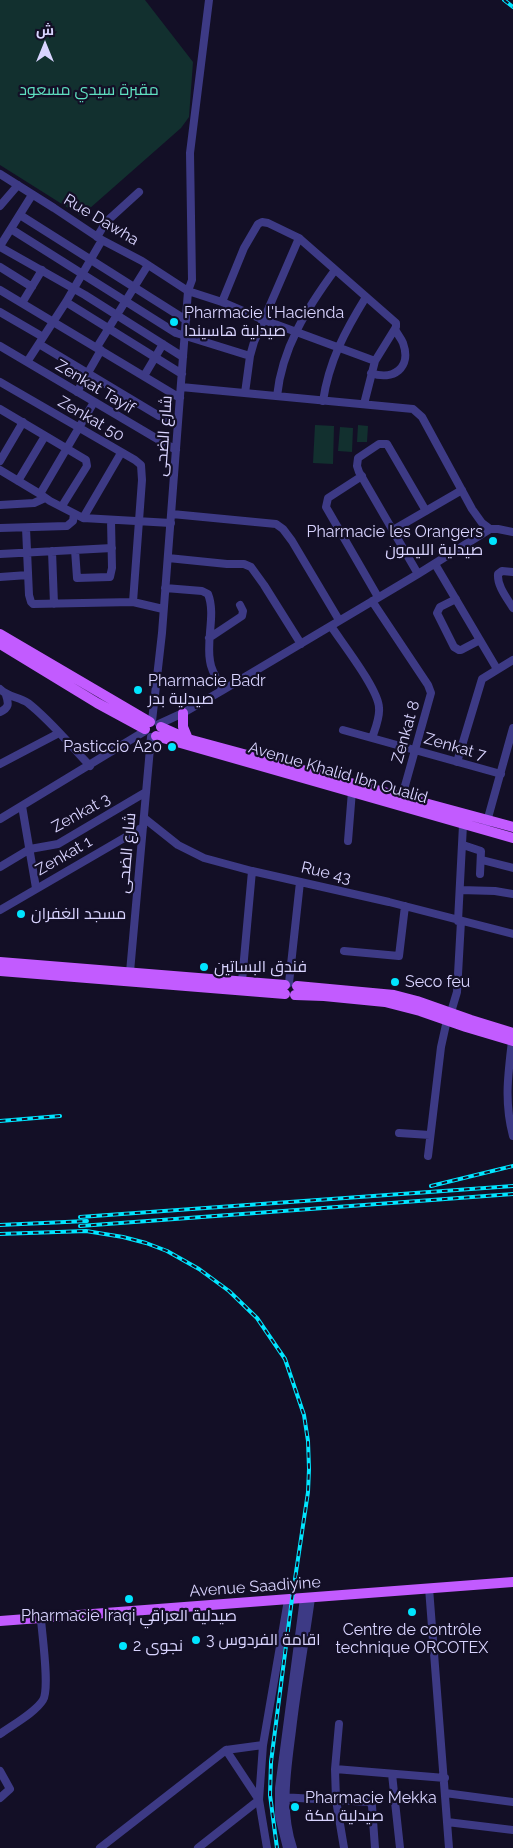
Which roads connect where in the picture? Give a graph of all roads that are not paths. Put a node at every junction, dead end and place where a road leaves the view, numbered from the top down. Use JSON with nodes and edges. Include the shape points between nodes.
{"nodes":[{"id":1,"x":210,"y":0,"type":"edge"},
{"id":2,"x":0,"y":174,"type":"edge"},
{"id":3,"x":18,"y":185,"type":"junction"},
{"id":4,"x":140,"y":192,"type":"dead end"},
{"id":5,"x":32,"y":195,"type":"junction"},
{"id":6,"x":0,"y":206,"type":"edge"},
{"id":7,"x":20,"y":215,"type":"junction"},
{"id":8,"x":11,"y":229,"type":"junction"},
{"id":9,"x":299,"y":238,"type":"junction"},
{"id":10,"x":99,"y":239,"type":"junction"},
{"id":11,"x":0,"y":246,"type":"edge"},
{"id":12,"x":91,"y":260,"type":"junction"},
{"id":13,"x":148,"y":265,"type":"junction"},
{"id":14,"x":0,"y":267,"type":"edge"},
{"id":15,"x":42,"y":270,"type":"junction"},
{"id":16,"x":336,"y":270,"type":"junction"},
{"id":17,"x":82,"y":274,"type":"junction"},
{"id":18,"x":32,"y":287,"type":"junction"},
{"id":19,"x":134,"y":287,"type":"junction"},
{"id":20,"x":74,"y":288,"type":"junction"},
{"id":21,"x":0,"y":290,"type":"edge"},
{"id":22,"x":188,"y":291,"type":"junction"},
{"id":23,"x":366,"y":297,"type":"junction"},
{"id":24,"x":126,"y":301,"type":"junction"},
{"id":25,"x":66,"y":302,"type":"junction"},
{"id":26,"x":222,"y":302,"type":"junction"},
{"id":27,"x":22,"y":303,"type":"junction"},
{"id":28,"x":0,"y":312,"type":"edge"},
{"id":29,"x":117,"y":314,"type":"junction"},
{"id":30,"x":186,"y":320,"type":"junction"},
{"id":31,"x":264,"y":320,"type":"junction"},
{"id":32,"x":53,"y":321,"type":"junction"},
{"id":33,"x":108,"y":328,"type":"junction"},
{"id":34,"x":395,"y":329,"type":"junction"},
{"id":35,"x":296,"y":332,"type":"junction"},
{"id":36,"x":185,"y":336,"type":"junction"},
{"id":37,"x":41,"y":341,"type":"junction"},
{"id":38,"x":163,"y":344,"type":"junction"},
{"id":39,"x":0,"y":346,"type":"edge"},
{"id":40,"x":338,"y":347,"type":"junction"},
{"id":41,"x":99,"y":348,"type":"junction"},
{"id":42,"x":183,"y":356,"type":"junction"},
{"id":43,"x":250,"y":356,"type":"junction"},
{"id":44,"x":155,"y":358,"type":"junction"},
{"id":45,"x":374,"y":361,"type":"junction"},
{"id":46,"x":27,"y":362,"type":"junction"},
{"id":47,"x":88,"y":373,"type":"junction"},
{"id":48,"x":371,"y":373,"type":"junction"},
{"id":49,"x":182,"y":374,"type":"junction"},
{"id":50,"x":144,"y":376,"type":"junction"},
{"id":51,"x":0,"y":382,"type":"edge"},
{"id":52,"x":181,"y":387,"type":"junction"},
{"id":53,"x":77,"y":392,"type":"junction"},
{"id":54,"x":245,"y":393,"type":"junction"},
{"id":55,"x":277,"y":396,"type":"junction"},
{"id":56,"x":180,"y":398,"type":"junction"},
{"id":57,"x":322,"y":401,"type":"junction"},
{"id":58,"x":94,"y":402,"type":"junction"},
{"id":59,"x":364,"y":404,"type":"junction"},
{"id":60,"x":0,"y":410,"type":"edge"},
{"id":61,"x":22,"y":422,"type":"junction"},
{"id":62,"x":178,"y":422,"type":"junction"},
{"id":63,"x":80,"y":428,"type":"junction"},
{"id":64,"x":45,"y":436,"type":"junction"},
{"id":65,"x":67,"y":448,"type":"junction"},
{"id":66,"x":176,"y":450,"type":"junction"},
{"id":67,"x":121,"y":452,"type":"junction"},
{"id":68,"x":0,"y":460,"type":"edge"},
{"id":69,"x":1,"y":473,"type":"edge"},
{"id":70,"x":362,"y":476,"type":"junction"},
{"id":71,"x":18,"y":481,"type":"junction"},
{"id":72,"x":462,"y":490,"type":"junction"},
{"id":73,"x":43,"y":496,"type":"junction"},
{"id":74,"x":0,"y":505,"type":"edge"},
{"id":75,"x":62,"y":506,"type":"junction"},
{"id":76,"x":426,"y":511,"type":"junction"},
{"id":77,"x":74,"y":514,"type":"junction"},
{"id":78,"x":172,"y":514,"type":"junction"},
{"id":79,"x":84,"y":518,"type":"junction"},
{"id":80,"x":111,"y":520,"type":"junction"},
{"id":81,"x":139,"y":521,"type":"junction"},
{"id":82,"x":171,"y":523,"type":"junction"},
{"id":83,"x":0,"y":528,"type":"edge"},
{"id":84,"x":26,"y":528,"type":"junction"},
{"id":85,"x":490,"y":529,"type":"junction"},
{"id":86,"x":393,"y":530,"type":"junction"},
{"id":87,"x":513,"y":532,"type":"edge"},
{"id":88,"x":112,"y":548,"type":"junction"},
{"id":89,"x":75,"y":550,"type":"junction"},
{"id":90,"x":52,"y":551,"type":"junction"},
{"id":91,"x":27,"y":553,"type":"junction"},
{"id":92,"x":0,"y":554,"type":"edge"},
{"id":93,"x":168,"y":558,"type":"junction"},
{"id":94,"x":436,"y":564,"type":"junction"},
{"id":95,"x":513,"y":572,"type":"edge"},
{"id":96,"x":418,"y":574,"type":"junction"},
{"id":97,"x":28,"y":575,"type":"junction"},
{"id":98,"x":0,"y":577,"type":"edge"},
{"id":99,"x":166,"y":588,"type":"junction"},
{"id":100,"x":375,"y":599,"type":"junction"},
{"id":101,"x":456,"y":599,"type":"junction"},
{"id":102,"x":133,"y":602,"type":"junction"},
{"id":103,"x":54,"y":604,"type":"junction"},
{"id":104,"x":240,"y":605,"type":"dead end"},
{"id":105,"x":513,"y":608,"type":"edge"},
{"id":106,"x":163,"y":609,"type":"junction"},
{"id":107,"x":339,"y":620,"type":"junction"},
{"id":108,"x":331,"y":626,"type":"junction"},
{"id":109,"x":0,"y":634,"type":"edge"},
{"id":110,"x":209,"y":638,"type":"junction"},
{"id":111,"x":480,"y":640,"type":"junction"},
{"id":112,"x":301,"y":644,"type":"junction"},
{"id":113,"x":1,"y":646,"type":"edge"},
{"id":114,"x":513,"y":660,"type":"edge"},
{"id":115,"x":497,"y":669,"type":"junction"},
{"id":116,"x":224,"y":690,"type":"junction"},
{"id":117,"x":3,"y":692,"type":"edge"},
{"id":118,"x":0,"y":712,"type":"edge"},
{"id":119,"x":183,"y":713,"type":"junction"},
{"id":120,"x":152,"y":728,"type":"junction"},
{"id":121,"x":513,"y":728,"type":"edge"},
{"id":122,"x":343,"y":730,"type":"dead end"},
{"id":123,"x":59,"y":733,"type":"junction"},
{"id":124,"x":372,"y":738,"type":"junction"},
{"id":125,"x":188,"y":739,"type":"junction"},
{"id":126,"x":415,"y":750,"type":"junction"},
{"id":127,"x":457,"y":762,"type":"junction"},
{"id":128,"x":0,"y":764,"type":"edge"},
{"id":129,"x":90,"y":766,"type":"junction"},
{"id":130,"x":501,"y":774,"type":"junction"},
{"id":131,"x":358,"y":790,"type":"junction"},
{"id":132,"x":146,"y":792,"type":"junction"},
{"id":133,"x":400,"y":801,"type":"junction"},
{"id":134,"x":22,"y":806,"type":"junction"},
{"id":135,"x":144,"y":818,"type":"junction"},
{"id":136,"x":0,"y":819,"type":"edge"},
{"id":137,"x":488,"y":820,"type":"junction"},
{"id":138,"x":463,"y":824,"type":"junction"},
{"id":139,"x":143,"y":827,"type":"junction"},
{"id":140,"x":513,"y":827,"type":"edge"},
{"id":141,"x":485,"y":831,"type":"junction"},
{"id":142,"x":513,"y":838,"type":"edge"},
{"id":143,"x":348,"y":841,"type":"dead end"},
{"id":144,"x":463,"y":845,"type":"junction"},
{"id":145,"x":30,"y":849,"type":"junction"},
{"id":146,"x":482,"y":860,"type":"junction"},
{"id":147,"x":0,"y":867,"type":"edge"},
{"id":148,"x":513,"y":868,"type":"edge"},
{"id":149,"x":252,"y":871,"type":"junction"},
{"id":150,"x":480,"y":874,"type":"dead end"},
{"id":151,"x":300,"y":882,"type":"junction"},
{"id":152,"x":36,"y":888,"type":"junction"},
{"id":153,"x":460,"y":890,"type":"junction"},
{"id":154,"x":513,"y":894,"type":"edge"},
{"id":155,"x":405,"y":906,"type":"junction"},
{"id":156,"x":0,"y":910,"type":"edge"},
{"id":157,"x":460,"y":921,"type":"junction"},
{"id":158,"x":513,"y":934,"type":"edge"},
{"id":159,"x":344,"y":951,"type":"dead end"},
{"id":160,"x":0,"y":962,"type":"edge"},
{"id":161,"x":0,"y":971,"type":"edge"},
{"id":162,"x":130,"y":972,"type":"junction"},
{"id":163,"x":242,"y":981,"type":"junction"},
{"id":164,"x":290,"y":989,"type":"junction"},
{"id":165,"x":449,"y":1016,"type":"junction"},
{"id":166,"x":513,"y":1033,"type":"edge"},
{"id":167,"x":513,"y":1041,"type":"edge"},
{"id":168,"x":399,"y":1133,"type":"dead end"},
{"id":169,"x":430,"y":1136,"type":"junction"},
{"id":170,"x":513,"y":1136,"type":"edge"},
{"id":171,"x":428,"y":1156,"type":"dead end"},
{"id":172,"x":513,"y":1582,"type":"edge"},
{"id":173,"x":429,"y":1588,"type":"junction"},
{"id":174,"x":308,"y":1598,"type":"junction"},
{"id":175,"x":288,"y":1600,"type":"junction"},
{"id":176,"x":41,"y":1618,"type":"junction"},
{"id":177,"x":0,"y":1622,"type":"edge"},
{"id":178,"x":339,"y":1724,"type":"dead end"},
{"id":179,"x":0,"y":1734,"type":"edge"},
{"id":180,"x":263,"y":1745,"type":"junction"},
{"id":181,"x":226,"y":1750,"type":"junction"},
{"id":182,"x":335,"y":1769,"type":"junction"},
{"id":183,"x":0,"y":1771,"type":"edge"},
{"id":184,"x":392,"y":1774,"type":"junction"},
{"id":185,"x":445,"y":1778,"type":"junction"},
{"id":186,"x":446,"y":1793,"type":"junction"},
{"id":187,"x":282,"y":1797,"type":"junction"},
{"id":188,"x":0,"y":1798,"type":"edge"},
{"id":189,"x":259,"y":1800,"type":"junction"},
{"id":190,"x":336,"y":1800,"type":"junction"},
{"id":191,"x":513,"y":1802,"type":"edge"},
{"id":192,"x":447,"y":1822,"type":"junction"},
{"id":193,"x":513,"y":1830,"type":"edge"},
{"id":194,"x":100,"y":1848,"type":"edge"},
{"id":195,"x":198,"y":1848,"type":"edge"},
{"id":196,"x":267,"y":1848,"type":"edge"},
{"id":197,"x":287,"y":1848,"type":"edge"},
{"id":198,"x":293,"y":1848,"type":"edge"},
{"id":199,"x":344,"y":1848,"type":"edge"},
{"id":200,"x":375,"y":1848,"type":"edge"},
{"id":201,"x":400,"y":1848,"type":"edge"},
{"id":202,"x":449,"y":1848,"type":"edge"}],
"edges":[{"from":1,"to":22,"type":"street","name":"شارع الضحى","via":[[190,153],[193,258]]},
{"from":2,"to":3,"type":"street","name":"Rue Dawha"},
{"from":3,"to":5,"type":"street","name":"Rue Dawha"},
{"from":3,"to":6,"type":"street"},
{"from":4,"to":10,"type":"street","via":[[106,222]]},
{"from":5,"to":7,"type":"street"},
{"from":5,"to":10,"type":"street","name":"Rue Dawha"},
{"from":7,"to":8,"type":"street"},
{"from":7,"to":12,"type":"street"},
{"from":8,"to":11,"type":"street"},
{"from":8,"to":17,"type":"street"},
{"from":9,"to":16,"type":"street"},
{"from":9,"to":26,"type":"street","via":[[268,223],[258,224]]},
{"from":9,"to":31,"type":"street"},
{"from":10,"to":12,"type":"street"},
{"from":10,"to":13,"type":"street","name":"Rue Dawha"},
{"from":11,"to":15,"type":"street"},
{"from":12,"to":17,"type":"street"},
{"from":12,"to":19,"type":"street"},
{"from":13,"to":19,"type":"street"},
{"from":13,"to":22,"type":"street","name":"Rue Dawha"},
{"from":14,"to":18,"type":"street"},
{"from":15,"to":18,"type":"street"},
{"from":15,"to":20,"type":"street"},
{"from":16,"to":23,"type":"street"},
{"from":16,"to":35,"type":"street","via":[[307,310]]},
{"from":17,"to":20,"type":"street"},
{"from":17,"to":24,"type":"street"},
{"from":18,"to":27,"type":"street"},
{"from":19,"to":24,"type":"street"},
{"from":19,"to":30,"type":"street"},
{"from":20,"to":25,"type":"street"},
{"from":20,"to":29,"type":"street"},
{"from":21,"to":27,"type":"street"},
{"from":22,"to":26,"type":"street","name":"Rue Dawha"},
{"from":22,"to":30,"type":"street","name":"شارع الضحى"},
{"from":23,"to":34,"type":"street","via":[[395,322]]},
{"from":23,"to":40,"type":"street"},
{"from":24,"to":29,"type":"street"},
{"from":24,"to":36,"type":"street"},
{"from":25,"to":32,"type":"street"},
{"from":25,"to":33,"type":"street"},
{"from":26,"to":31,"type":"street","name":"Rue Dawha"},
{"from":27,"to":32,"type":"street"},
{"from":28,"to":37,"type":"street"},
{"from":29,"to":33,"type":"street"},
{"from":29,"to":38,"type":"street"},
{"from":30,"to":36,"type":"street","name":"شارع الضحى"},
{"from":31,"to":35,"type":"street","name":"Rue Dawha"},
{"from":31,"to":43,"type":"street"},
{"from":32,"to":37,"type":"street"},
{"from":32,"to":41,"type":"street"},
{"from":33,"to":41,"type":"street"},
{"from":33,"to":44,"type":"street"},
{"from":34,"to":45,"type":"street"},
{"from":34,"to":48,"type":"street","via":[[403,343],[405,356],[402,366],[388,376]]},
{"from":35,"to":40,"type":"street","name":"Rue Dawha"},
{"from":35,"to":55,"type":"street","via":[[280,374]]},
{"from":36,"to":42,"type":"street","name":"شارع الضحى"},
{"from":36,"to":43,"type":"street"},
{"from":37,"to":46,"type":"street"},
{"from":37,"to":47,"type":"street"},
{"from":38,"to":42,"type":"street"},
{"from":38,"to":44,"type":"street"},
{"from":39,"to":46,"type":"street","name":"Zenkat Tayif"},
{"from":40,"to":45,"type":"street","name":"Rue Dawha"},
{"from":40,"to":57,"type":"street","via":[[328,371]]},
{"from":41,"to":47,"type":"street"},
{"from":41,"to":50,"type":"street"},
{"from":42,"to":49,"type":"street","name":"شارع الضحى"},
{"from":43,"to":54,"type":"street"},
{"from":44,"to":49,"type":"street"},
{"from":44,"to":50,"type":"street"},
{"from":45,"to":48,"type":"street"},
{"from":46,"to":53,"type":"street","name":"Zenkat Tayif"},
{"from":47,"to":53,"type":"street"},
{"from":47,"to":62,"type":"street","via":[[159,416]]},
{"from":48,"to":59,"type":"street"},
{"from":49,"to":52,"type":"street","name":"شارع الضحى"},
{"from":50,"to":56,"type":"street"},
{"from":51,"to":63,"type":"street","name":"Zenkat 50"},
{"from":52,"to":54,"type":"street"},
{"from":52,"to":56,"type":"street","name":"شارع الضحى"},
{"from":53,"to":58,"type":"street","name":"Zenkat Tayif"},
{"from":54,"to":55,"type":"street"},
{"from":55,"to":57,"type":"street"},
{"from":56,"to":62,"type":"street","name":"شارع الضحى"},
{"from":57,"to":59,"type":"street"},
{"from":58,"to":63,"type":"street"},
{"from":58,"to":66,"type":"street","name":"Zenkat Tayif"},
{"from":59,"to":72,"type":"street","via":[[407,407],[417,412]]},
{"from":60,"to":61,"type":"street"},
{"from":61,"to":64,"type":"street"},
{"from":61,"to":68,"type":"street"},
{"from":62,"to":66,"type":"street","name":"شارع الضحى"},
{"from":63,"to":65,"type":"street"},
{"from":63,"to":67,"type":"street","name":"Zenkat 50"},
{"from":64,"to":65,"type":"street"},
{"from":64,"to":71,"type":"street"},
{"from":65,"to":73,"type":"street"},
{"from":65,"to":75,"type":"street","via":[[88,464]]},
{"from":66,"to":78,"type":"street","name":"شارع الضحى"},
{"from":67,"to":79,"type":"street"},
{"from":67,"to":81,"type":"street","name":"Zenkat 50","via":[[141,465]]},
{"from":69,"to":71,"type":"street"},
{"from":70,"to":76,"type":"street","via":[[357,466],[358,458],[379,444],[387,444]]},
{"from":70,"to":86,"type":"street"},
{"from":70,"to":100,"type":"street","name":"Zenkat 8","via":[[328,498],[326,507]]},
{"from":71,"to":73,"type":"street"},
{"from":72,"to":76,"type":"street"},
{"from":72,"to":85,"type":"street"},
{"from":73,"to":74,"type":"street","via":[[34,503]]},
{"from":73,"to":75,"type":"street"},
{"from":75,"to":77,"type":"street"},
{"from":76,"to":86,"type":"street"},
{"from":77,"to":79,"type":"street"},
{"from":77,"to":84,"type":"street","via":[[70,525]]},
{"from":78,"to":82,"type":"street","name":"شارع الضحى"},
{"from":78,"to":107,"type":"street","via":[[276,524],[292,541]]},
{"from":79,"to":80,"type":"street"},
{"from":80,"to":81,"type":"street"},
{"from":80,"to":88,"type":"street"},
{"from":81,"to":82,"type":"street"},
{"from":81,"to":102,"type":"street"},
{"from":82,"to":93,"type":"street","name":"شارع الضحى"},
{"from":83,"to":84,"type":"street"},
{"from":84,"to":91,"type":"street"},
{"from":85,"to":87,"type":"street"},
{"from":85,"to":94,"type":"street"},
{"from":86,"to":96,"type":"street"},
{"from":88,"to":89,"type":"street"},
{"from":88,"to":89,"type":"street","via":[[112,574],[107,578],[77,578]]},
{"from":89,"to":90,"type":"street"},
{"from":90,"to":91,"type":"street"},
{"from":90,"to":103,"type":"street"},
{"from":91,"to":92,"type":"street"},
{"from":91,"to":97,"type":"street"},
{"from":93,"to":99,"type":"street","name":"شارع الضحى"},
{"from":93,"to":112,"type":"street","via":[[251,567]]},
{"from":94,"to":96,"type":"street"},
{"from":94,"to":101,"type":"street"},
{"from":95,"to":105,"type":"street","via":[[502,571],[498,578]]},
{"from":96,"to":100,"type":"street"},
{"from":97,"to":98,"type":"street"},
{"from":97,"to":103,"type":"street","via":[[32,603]]},
{"from":99,"to":106,"type":"street","name":"شارع الضحى"},
{"from":99,"to":110,"type":"street","via":[[208,594],[211,607]]},
{"from":100,"to":107,"type":"street"},
{"from":100,"to":126,"type":"street","name":"Zenkat 8","via":[[430,689]]},
{"from":101,"to":111,"type":"street"},
{"from":101,"to":111,"type":"street","via":[[440,607],[437,613],[454,647],[461,650]]},
{"from":102,"to":103,"type":"street"},
{"from":102,"to":106,"type":"street"},
{"from":104,"to":110,"type":"street","via":[[241,618]]},
{"from":106,"to":120,"type":"street","name":"شارع الضحى"},
{"from":107,"to":108,"type":"street"},
{"from":108,"to":112,"type":"street"},
{"from":108,"to":124,"type":"street","via":[[378,702],[379,713]]},
{"from":109,"to":120,"type":"main road","name":"Avenue Khalid Ibn Oualid"},
{"from":110,"to":116,"type":"street","via":[[211,666]]},
{"from":111,"to":115,"type":"street"},
{"from":112,"to":116,"type":"street"},
{"from":113,"to":120,"type":"main road","name":"Avenue Khalid Ibn Oualid"},
{"from":114,"to":115,"type":"street"},
{"from":115,"to":127,"type":"street","via":[[482,679]]},
{"from":116,"to":119,"type":"street"},
{"from":117,"to":118,"type":"street","via":[[8,706]]},
{"from":117,"to":123,"type":"street","via":[[28,703]]},
{"from":119,"to":120,"type":"street"},
{"from":119,"to":125,"type":"main road","via":[[183,727]]},
{"from":120,"to":125,"type":"main road","name":"Avenue Khalid Ibn Oualid"},
{"from":120,"to":129,"type":"street"},
{"from":120,"to":131,"type":"main road","name":"Avenue Khalid Ibn Oualid","via":[[272,770]]},
{"from":120,"to":132,"type":"street","name":"شارع الضحى"},
{"from":121,"to":130,"type":"street"},
{"from":122,"to":124,"type":"street","name":"Zenkat 7"},
{"from":123,"to":128,"type":"street"},
{"from":123,"to":129,"type":"street"},
{"from":124,"to":126,"type":"street","name":"Zenkat 7"},
{"from":125,"to":131,"type":"main road","name":"Avenue Khalid Ibn Oualid"},
{"from":126,"to":127,"type":"street","name":"Zenkat 7"},
{"from":126,"to":133,"type":"street","name":"Zenkat 8"},
{"from":127,"to":130,"type":"street","name":"Zenkat 7"},
{"from":129,"to":134,"type":"street"},
{"from":130,"to":137,"type":"street"},
{"from":131,"to":133,"type":"main road","name":"Avenue Khalid Ibn Oualid"},
{"from":131,"to":143,"type":"street"},
{"from":132,"to":135,"type":"street","name":"شارع الضحى"},
{"from":132,"to":145,"type":"street","name":"Zenkat 3","via":[[58,844]]},
{"from":133,"to":137,"type":"main road","name":"Avenue Khalid Ibn Oualid"},
{"from":133,"to":138,"type":"main road","name":"Avenue Khalid Ibn Oualid"},
{"from":134,"to":136,"type":"street"},
{"from":134,"to":145,"type":"street"},
{"from":135,"to":139,"type":"street","name":"شارع الضحى"},
{"from":135,"to":149,"type":"street","name":"Rue 43","via":[[195,855]]},
{"from":137,"to":140,"type":"main road","name":"Avenue Khalid Ibn Oualid"},
{"from":137,"to":141,"type":"street"},
{"from":138,"to":141,"type":"main road","name":"Avenue Khalid Ibn Oualid"},
{"from":138,"to":144,"type":"street"},
{"from":139,"to":152,"type":"street","name":"Zenkat 1"},
{"from":139,"to":162,"type":"street","name":"شارع الضحى"},
{"from":141,"to":142,"type":"main road","name":"Avenue Khalid Ibn Oualid"},
{"from":144,"to":146,"type":"street","via":[[481,851]]},
{"from":144,"to":153,"type":"street"},
{"from":145,"to":147,"type":"street","name":"Zenkat 3"},
{"from":145,"to":152,"type":"street"},
{"from":146,"to":148,"type":"street"},
{"from":146,"to":150,"type":"street"},
{"from":149,"to":151,"type":"street","name":"Rue 43"},
{"from":149,"to":163,"type":"street"},
{"from":151,"to":155,"type":"street","name":"Rue 43"},
{"from":151,"to":164,"type":"street"},
{"from":152,"to":156,"type":"street","name":"Zenkat 1"},
{"from":153,"to":154,"type":"street"},
{"from":153,"to":157,"type":"street"},
{"from":155,"to":157,"type":"street","name":"Rue 43"},
{"from":155,"to":159,"type":"street","via":[[399,956]]},
{"from":157,"to":158,"type":"street","name":"Rue 43"},
{"from":157,"to":165,"type":"street","via":[[457,992]]},
{"from":160,"to":162,"type":"main road"},
{"from":161,"to":164,"type":"main road"},
{"from":162,"to":163,"type":"main road"},
{"from":163,"to":164,"type":"main road"},
{"from":164,"to":165,"type":"main road","via":[[349,994]]},
{"from":165,"to":166,"type":"main road"},
{"from":165,"to":167,"type":"main road"},
{"from":165,"to":169,"type":"street","via":[[441,1046]]},
{"from":167,"to":170,"type":"street","via":[[506,1088]]},
{"from":168,"to":169,"type":"street"},
{"from":169,"to":171,"type":"street"},
{"from":172,"to":173,"type":"main road","name":"Avenue Saadiyine"},
{"from":173,"to":174,"type":"main road","name":"Avenue Saadiyine"},
{"from":173,"to":185,"type":"street"},
{"from":174,"to":175,"type":"main road","name":"Avenue Saadiyine"},
{"from":174,"to":187,"type":"street"},
{"from":175,"to":176,"type":"main road","name":"Avenue Saadiyine"},
{"from":175,"to":180,"type":"street"},
{"from":176,"to":177,"type":"main road","name":"Avenue Saadiyine"},
{"from":176,"to":179,"type":"street","via":[[45,1698]]},
{"from":178,"to":182,"type":"street"},
{"from":180,"to":181,"type":"street"},
{"from":180,"to":189,"type":"street"},
{"from":181,"to":189,"type":"street"},
{"from":181,"to":194,"type":"street"},
{"from":182,"to":184,"type":"street"},
{"from":182,"to":190,"type":"street"},
{"from":183,"to":188,"type":"street","via":[[10,1789]]},
{"from":184,"to":185,"type":"street"},
{"from":184,"to":201,"type":"street"},
{"from":185,"to":186,"type":"street"},
{"from":186,"to":191,"type":"street"},
{"from":186,"to":192,"type":"street"},
{"from":187,"to":190,"type":"street"},
{"from":187,"to":197,"type":"street","via":[[279,1816]]},
{"from":187,"to":198,"type":"street"},
{"from":189,"to":195,"type":"street"},
{"from":189,"to":196,"type":"street"},
{"from":190,"to":199,"type":"street"},
{"from":190,"to":200,"type":"street","via":[[371,1804]]},
{"from":192,"to":193,"type":"street"},
{"from":192,"to":202,"type":"street"}]}
